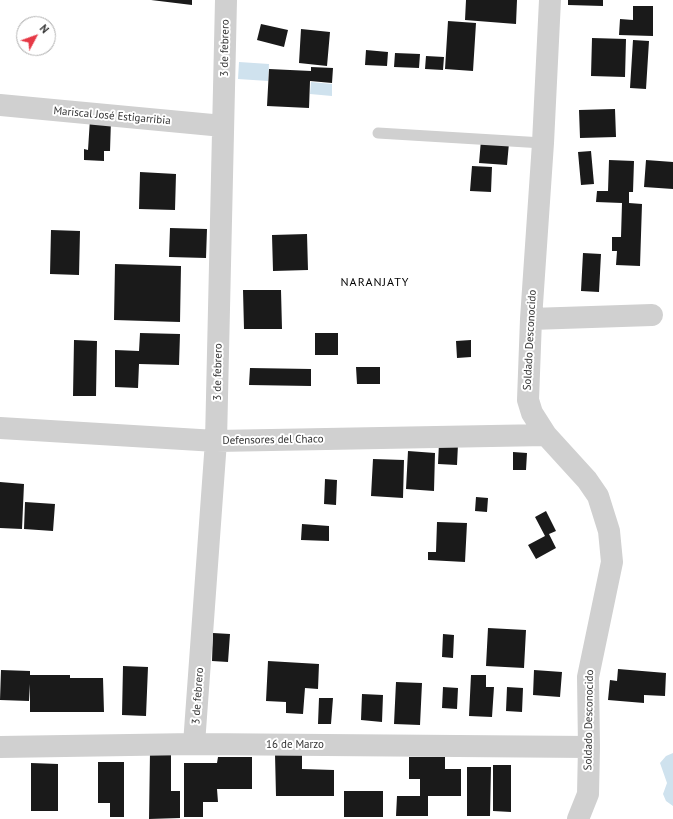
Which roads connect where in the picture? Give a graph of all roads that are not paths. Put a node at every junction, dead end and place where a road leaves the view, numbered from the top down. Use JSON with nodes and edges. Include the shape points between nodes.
{"nodes":[{"id":1,"x":226,"y":0,"type":"edge"},
{"id":2,"x":550,"y":0,"type":"edge"},
{"id":3,"x":0,"y":105,"type":"edge"},
{"id":4,"x":223,"y":126,"type":"junction"},
{"id":5,"x":378,"y":132,"type":"dead end"},
{"id":6,"x":543,"y":143,"type":"junction"},
{"id":7,"x":652,"y":316,"type":"dead end"},
{"id":8,"x":531,"y":319,"type":"junction"},
{"id":9,"x":0,"y":428,"type":"edge"},
{"id":10,"x":546,"y":435,"type":"junction"},
{"id":11,"x":216,"y":441,"type":"junction"},
{"id":12,"x":194,"y":744,"type":"junction"},
{"id":13,"x":0,"y":747,"type":"edge"},
{"id":14,"x":589,"y":747,"type":"junction"},
{"id":15,"x":578,"y":819,"type":"edge"}],
"edges":[{"from":1,"to":4,"type":"street","name":"3 de febrero"},
{"from":2,"to":6,"type":"street","name":"Soldado Desconocido"},
{"from":3,"to":4,"type":"street","name":"Mariscal José Estigarribia"},
{"from":4,"to":11,"type":"street","name":"3 de febrero"},
{"from":5,"to":6,"type":"lane"},
{"from":6,"to":8,"type":"street","name":"Soldado Desconocido"},
{"from":7,"to":8,"type":"street"},
{"from":8,"to":10,"type":"street","name":"Soldado Desconocido","via":[[528,400],[532,413]]},
{"from":9,"to":11,"type":"street","name":"Defensores del Chaco"},
{"from":10,"to":11,"type":"street","name":"Defensores del Chaco"},
{"from":10,"to":14,"type":"street","name":"Soldado Desconocido","via":[[587,480],[598,496],[609,531],[612,562],[588,677]]},
{"from":11,"to":12,"type":"street","name":"3 de febrero"},
{"from":12,"to":13,"type":"street","name":"16 de Marzo"},
{"from":12,"to":14,"type":"street","name":"16 de Marzo"},
{"from":14,"to":15,"type":"street","name":"Soldado Desconocido","via":[[588,794]]}]}
